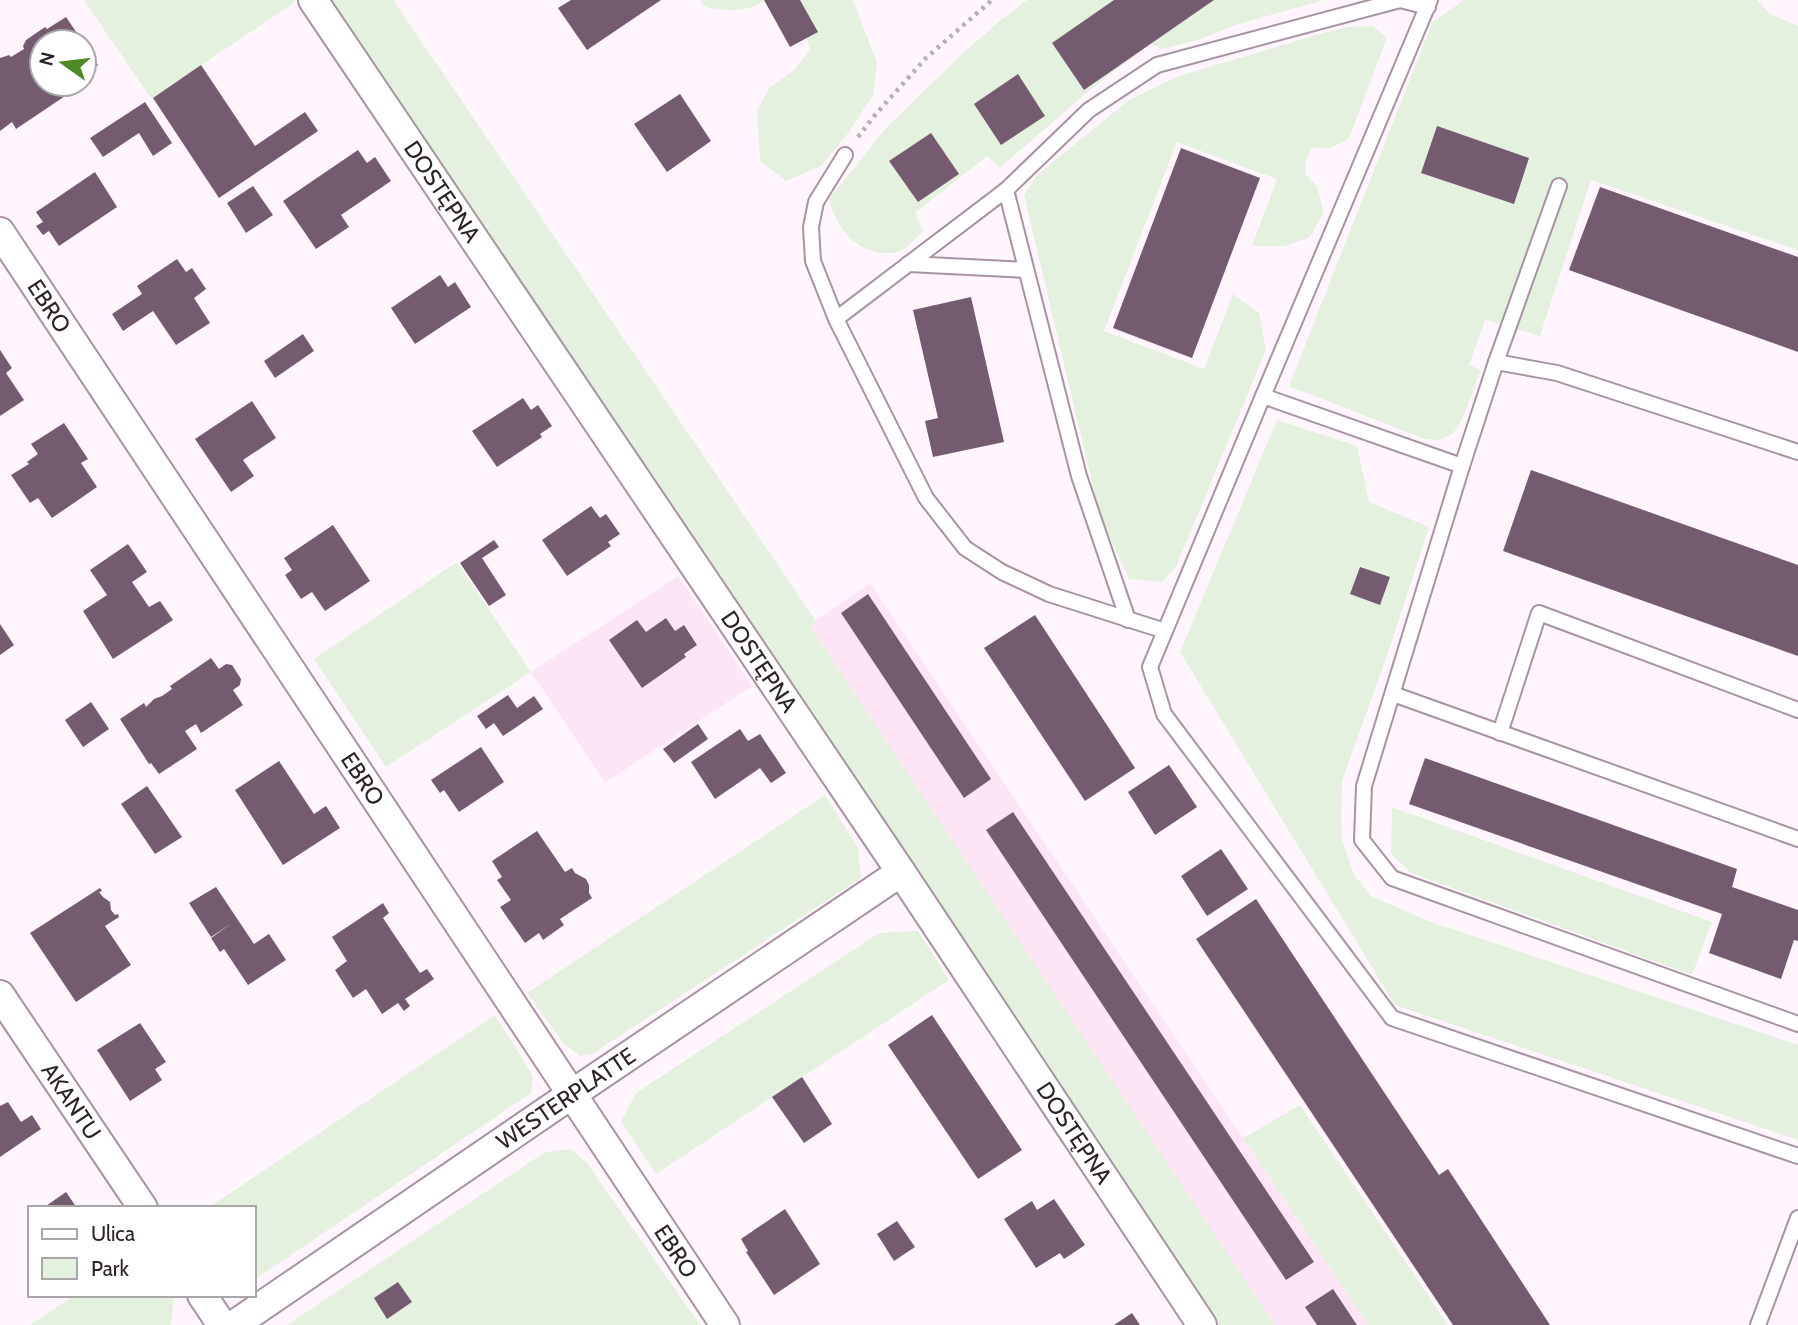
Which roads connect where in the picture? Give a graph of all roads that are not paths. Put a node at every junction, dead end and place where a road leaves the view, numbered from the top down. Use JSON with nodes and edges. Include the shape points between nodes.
{"nodes":[{"id":1,"x":313,"y":0,"type":"edge"},
{"id":2,"x":1429,"y":4,"type":"edge"},
{"id":3,"x":845,"y":155,"type":"road end"},
{"id":4,"x":1559,"y":186,"type":"dead end"},
{"id":5,"x":1006,"y":190,"type":"junction"},
{"id":6,"x":0,"y":232,"type":"edge"},
{"id":7,"x":908,"y":264,"type":"junction"},
{"id":8,"x":1026,"y":270,"type":"junction"},
{"id":9,"x":836,"y":319,"type":"junction"},
{"id":10,"x":1496,"y":362,"type":"junction"},
{"id":11,"x":1263,"y":396,"type":"junction"},
{"id":12,"x":1798,"y":452,"type":"edge"},
{"id":13,"x":1462,"y":466,"type":"junction"},
{"id":14,"x":1128,"y":620,"type":"junction"},
{"id":15,"x":1165,"y":632,"type":"junction"},
{"id":16,"x":1393,"y":694,"type":"junction"},
{"id":17,"x":1798,"y":710,"type":"edge"},
{"id":18,"x":1500,"y":733,"type":"junction"},
{"id":19,"x":1798,"y":839,"type":"edge"},
{"id":20,"x":901,"y":873,"type":"junction"},
{"id":21,"x":0,"y":995,"type":"edge"},
{"id":22,"x":1798,"y":1024,"type":"edge"},
{"id":23,"x":572,"y":1094,"type":"junction"},
{"id":24,"x":1798,"y":1156,"type":"edge"},
{"id":25,"x":142,"y":1206,"type":"edge"},
{"id":26,"x":1798,"y":1219,"type":"edge"},
{"id":27,"x":203,"y":1297,"type":"edge"},
{"id":28,"x":222,"y":1325,"type":"edge"},
{"id":29,"x":234,"y":1325,"type":"edge"},
{"id":30,"x":725,"y":1325,"type":"edge"},
{"id":31,"x":1202,"y":1325,"type":"edge"},
{"id":32,"x":1758,"y":1325,"type":"edge"}],
"edges":[{"from":1,"to":20,"type":"street","name":"DOSTĘPNA"},
{"from":2,"to":5,"type":"lane","via":[[1400,0],[1157,65],[1089,110]]},
{"from":2,"to":11,"type":"lane"},
{"from":3,"to":9,"type":"lane","via":[[816,202],[811,227],[813,261]]},
{"from":4,"to":10,"type":"lane"},
{"from":5,"to":7,"type":"lane"},
{"from":5,"to":8,"type":"lane"},
{"from":6,"to":23,"type":"street","name":"EBRO"},
{"from":7,"to":8,"type":"lane"},
{"from":7,"to":9,"type":"lane"},
{"from":8,"to":14,"type":"lane","via":[[1079,476]]},
{"from":9,"to":14,"type":"lane","via":[[926,498],[965,548],[1049,594]]},
{"from":10,"to":12,"type":"lane","via":[[1557,373]]},
{"from":10,"to":13,"type":"lane"},
{"from":11,"to":13,"type":"lane"},
{"from":11,"to":15,"type":"lane"},
{"from":13,"to":16,"type":"lane"},
{"from":14,"to":15,"type":"lane"},
{"from":15,"to":24,"type":"lane","via":[[1150,667],[1164,713],[1392,1018]]},
{"from":16,"to":18,"type":"lane"},
{"from":16,"to":22,"type":"lane","via":[[1364,786],[1362,841],[1392,877]]},
{"from":17,"to":18,"type":"lane","via":[[1539,613]]},
{"from":18,"to":19,"type":"lane"},
{"from":20,"to":23,"type":"street","name":"WESTERPLATTE"},
{"from":20,"to":31,"type":"street","name":"DOSTĘPNA"},
{"from":21,"to":25,"type":"street","name":"AKANTU"},
{"from":23,"to":29,"type":"street","name":"WESTERPLATTE"},
{"from":23,"to":30,"type":"street","name":"EBRO"},
{"from":26,"to":32,"type":"lane"},
{"from":27,"to":28,"type":"street"}]}
